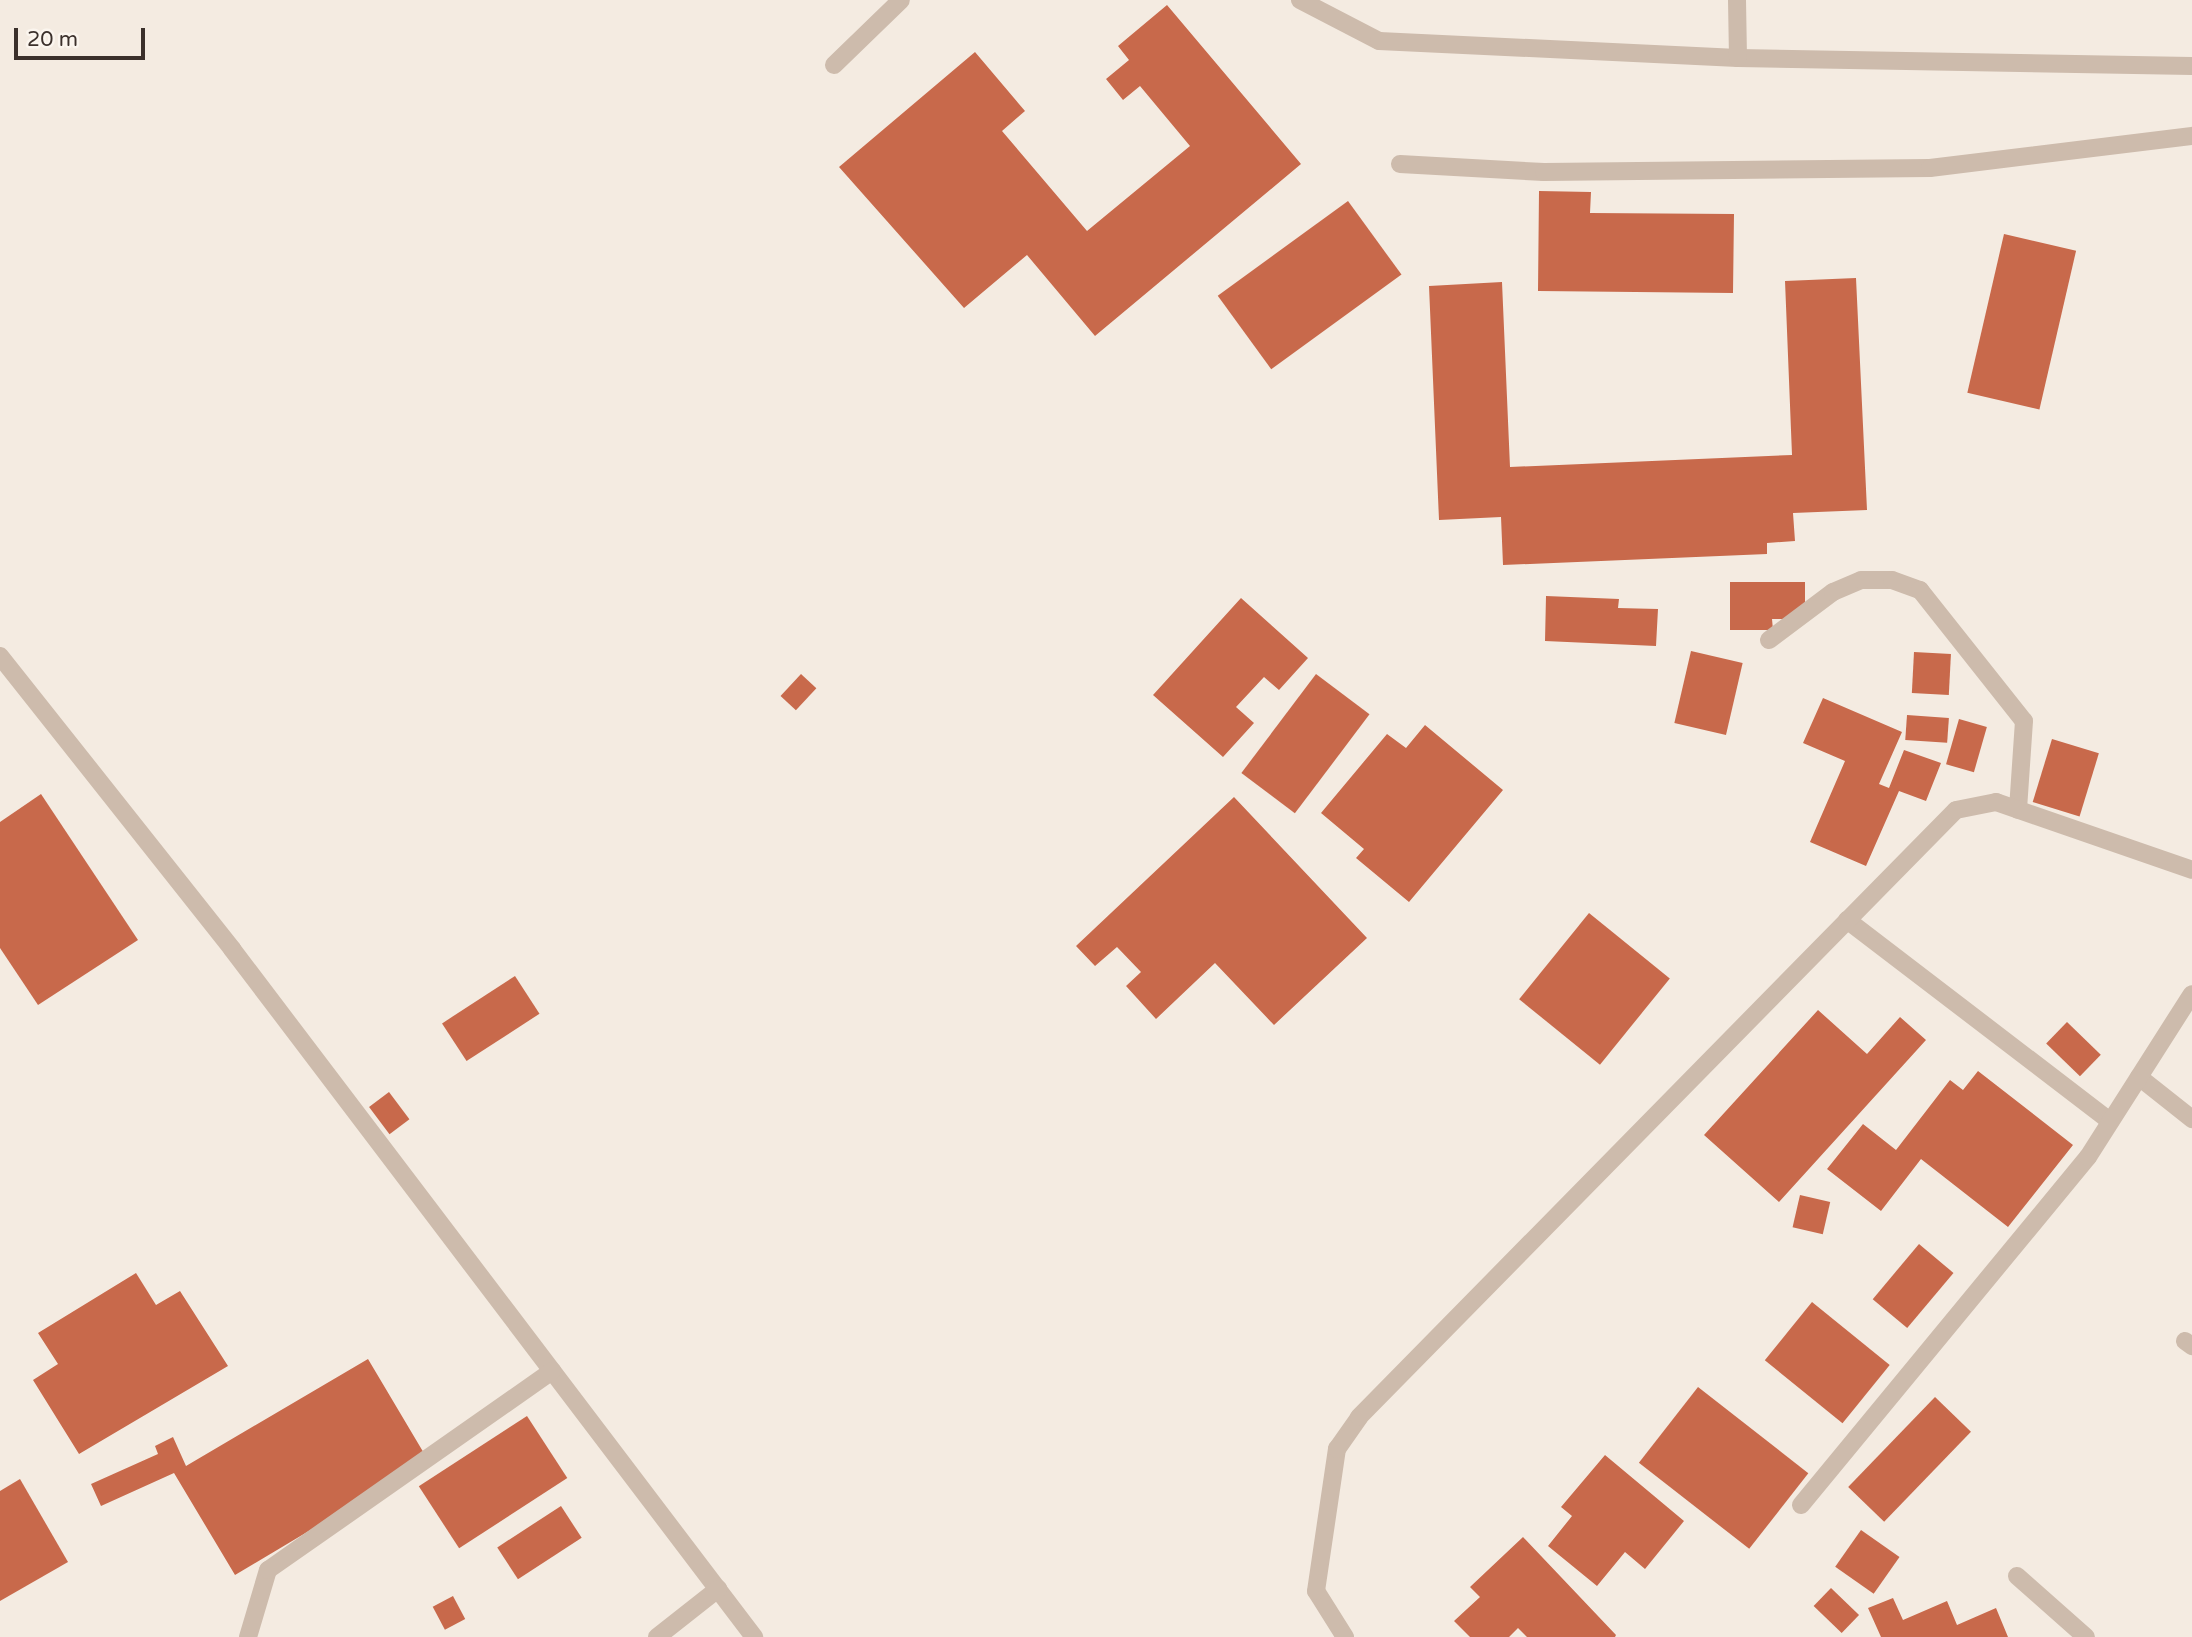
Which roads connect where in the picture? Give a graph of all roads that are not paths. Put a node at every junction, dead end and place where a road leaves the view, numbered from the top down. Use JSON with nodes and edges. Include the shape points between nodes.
{"nodes":[{"id":1,"x":901,"y":0,"type":"edge"},
{"id":2,"x":1300,"y":0,"type":"edge"},
{"id":3,"x":1737,"y":0,"type":"edge"},
{"id":4,"x":1738,"y":58,"type":"junction"},
{"id":5,"x":834,"y":65,"type":"dead end"},
{"id":6,"x":2192,"y":66,"type":"edge"},
{"id":7,"x":2192,"y":136,"type":"edge"},
{"id":8,"x":1399,"y":163,"type":"dead end"},
{"id":9,"x":1769,"y":640,"type":"dead end"},
{"id":10,"x":0,"y":656,"type":"edge"},
{"id":11,"x":2018,"y":810,"type":"junction"},
{"id":12,"x":2192,"y":870,"type":"edge"},
{"id":13,"x":1847,"y":920,"type":"junction"},
{"id":14,"x":2192,"y":994,"type":"edge"},
{"id":15,"x":2138,"y":1077,"type":"junction"},
{"id":16,"x":2192,"y":1119,"type":"edge"},
{"id":17,"x":2110,"y":1121,"type":"junction"},
{"id":18,"x":552,"y":1371,"type":"junction"},
{"id":19,"x":1801,"y":1505,"type":"dead end"},
{"id":20,"x":2017,"y":1576,"type":"dead end"},
{"id":21,"x":718,"y":1589,"type":"junction"},
{"id":22,"x":248,"y":1637,"type":"edge"},
{"id":23,"x":657,"y":1637,"type":"edge"},
{"id":24,"x":754,"y":1637,"type":"edge"},
{"id":25,"x":1345,"y":1637,"type":"edge"},
{"id":26,"x":2086,"y":1637,"type":"edge"}],
"edges":[{"from":1,"to":5,"type":"street"},
{"from":2,"to":4,"type":"street","via":[[1379,41]]},
{"from":3,"to":4,"type":"street"},
{"from":4,"to":6,"type":"street"},
{"from":7,"to":8,"type":"street","via":[[1930,168],[1544,172]]},
{"from":9,"to":11,"type":"street","via":[[1833,592],[1861,580],[1892,580],[1920,590],[2024,721]]},
{"from":10,"to":18,"type":"street"},
{"from":11,"to":12,"type":"street"},
{"from":11,"to":13,"type":"street","via":[[1996,802],[1956,810]]},
{"from":13,"to":17,"type":"street"},
{"from":13,"to":25,"type":"street","via":[[1359,1417],[1337,1448],[1316,1591]]},
{"from":14,"to":15,"type":"street"},
{"from":15,"to":16,"type":"street"},
{"from":15,"to":17,"type":"street"},
{"from":17,"to":19,"type":"street","via":[[2079,1167]]},
{"from":18,"to":21,"type":"street"},
{"from":18,"to":22,"type":"street","via":[[268,1570]]},
{"from":20,"to":26,"type":"street"},
{"from":21,"to":23,"type":"street"},
{"from":21,"to":24,"type":"street"}]}
